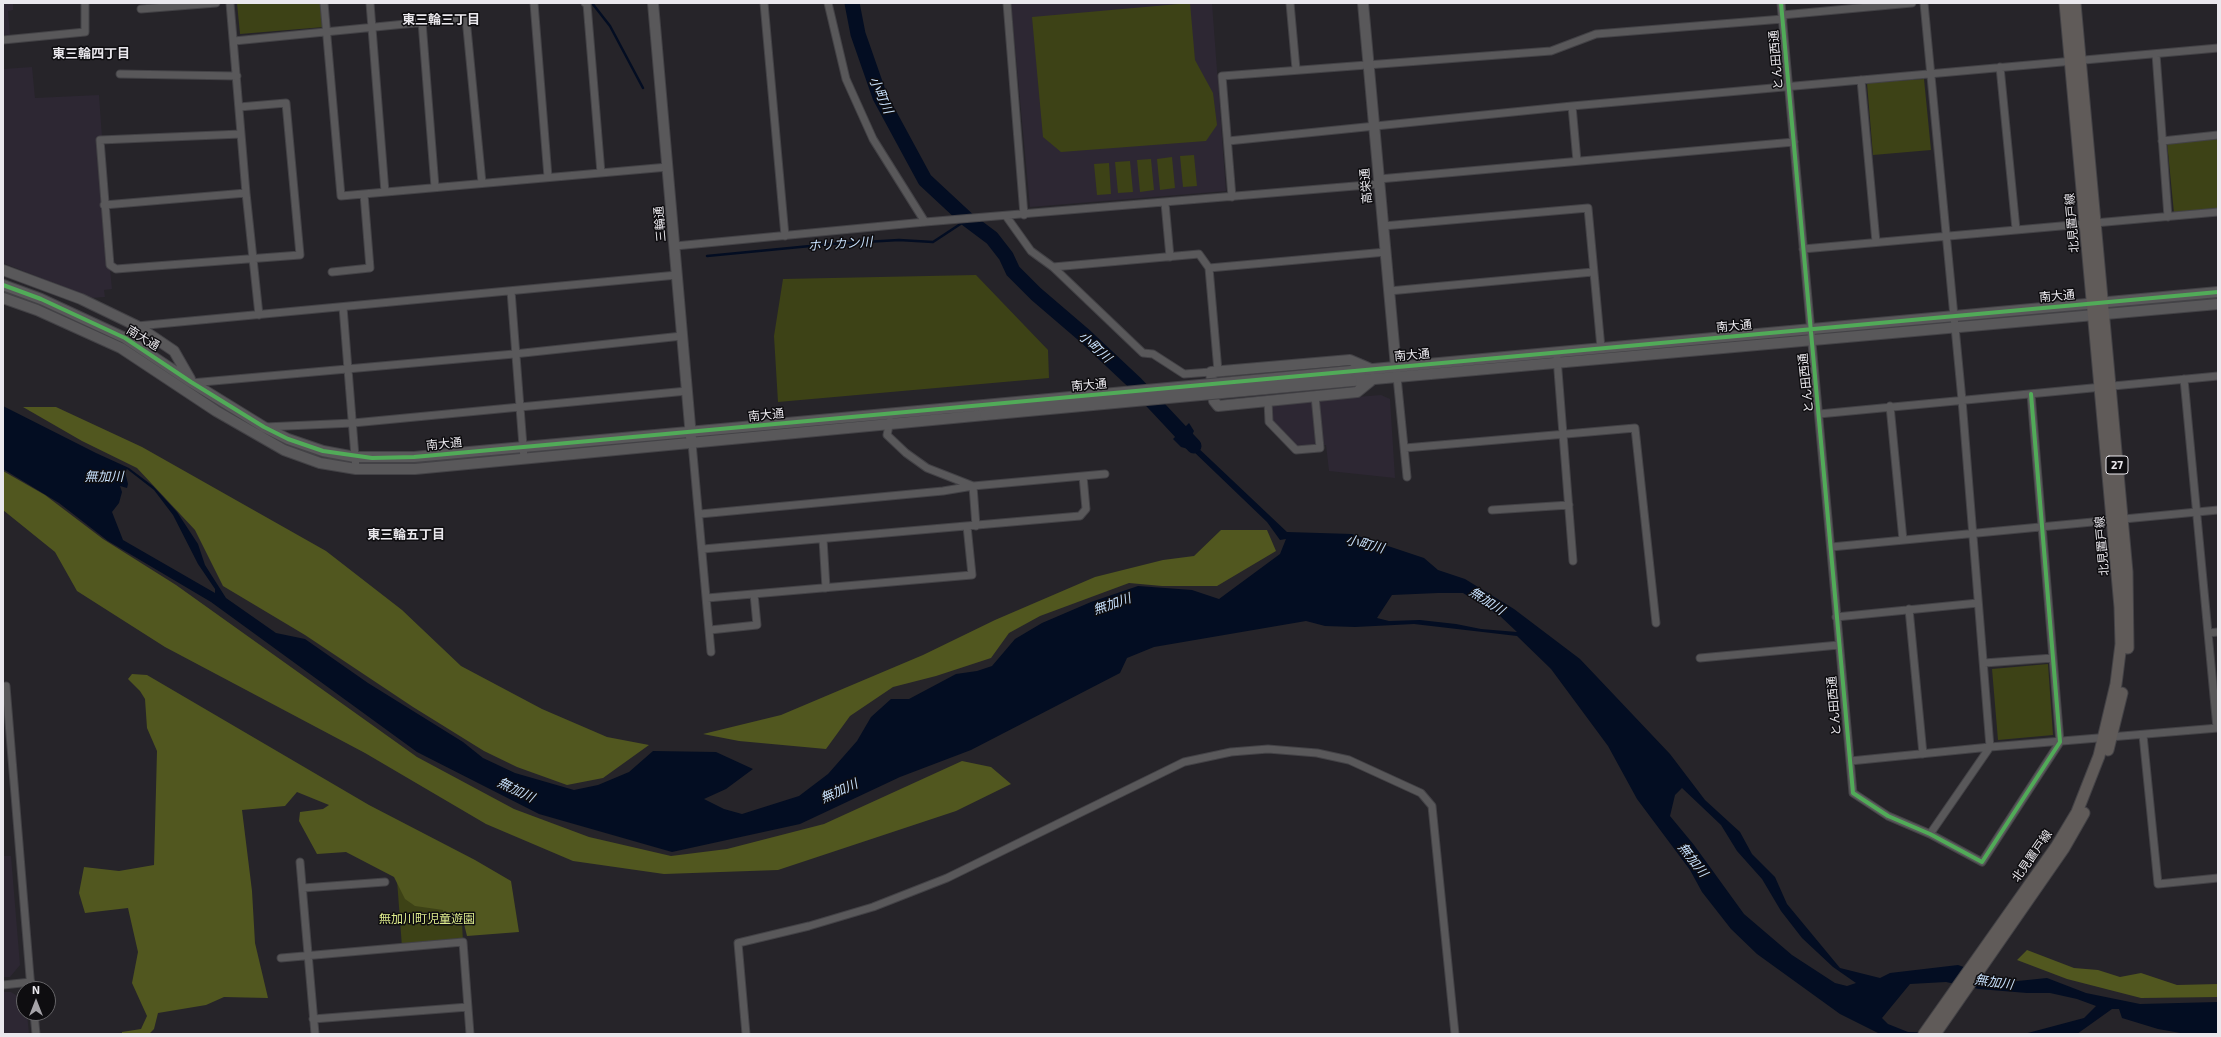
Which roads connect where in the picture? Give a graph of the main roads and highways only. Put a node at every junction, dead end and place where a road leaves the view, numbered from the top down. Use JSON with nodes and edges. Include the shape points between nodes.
{"nodes":[{"id":1,"x":2065,"y":3,"type":"edge"},
{"id":2,"x":2075,"y":3,"type":"edge"},
{"id":3,"x":2075,"y":62,"type":"junction"},
{"id":4,"x":2021,"y":902,"type":"junction"},
{"id":5,"x":1924,"y":1034,"type":"edge"},
{"id":6,"x":1935,"y":1034,"type":"edge"}],
"edges":[{"from":1,"to":3,"type":"main road","name":"北見置戸線","number":"27"},
{"from":2,"to":3,"type":"main road","name":"北見置戸線","number":"27"},
{"from":3,"to":4,"type":"main road","name":"北見置戸線","number":"27","via":[[2104,387],[2118,520],[2127,572],[2128,645],[2124,680],[2098,779],[2083,816],[2064,848]]},
{"from":4,"to":5,"type":"main road","name":"北見置戸線","number":"27"},
{"from":4,"to":6,"type":"main road","name":"北見置戸線","number":"27"}]}
